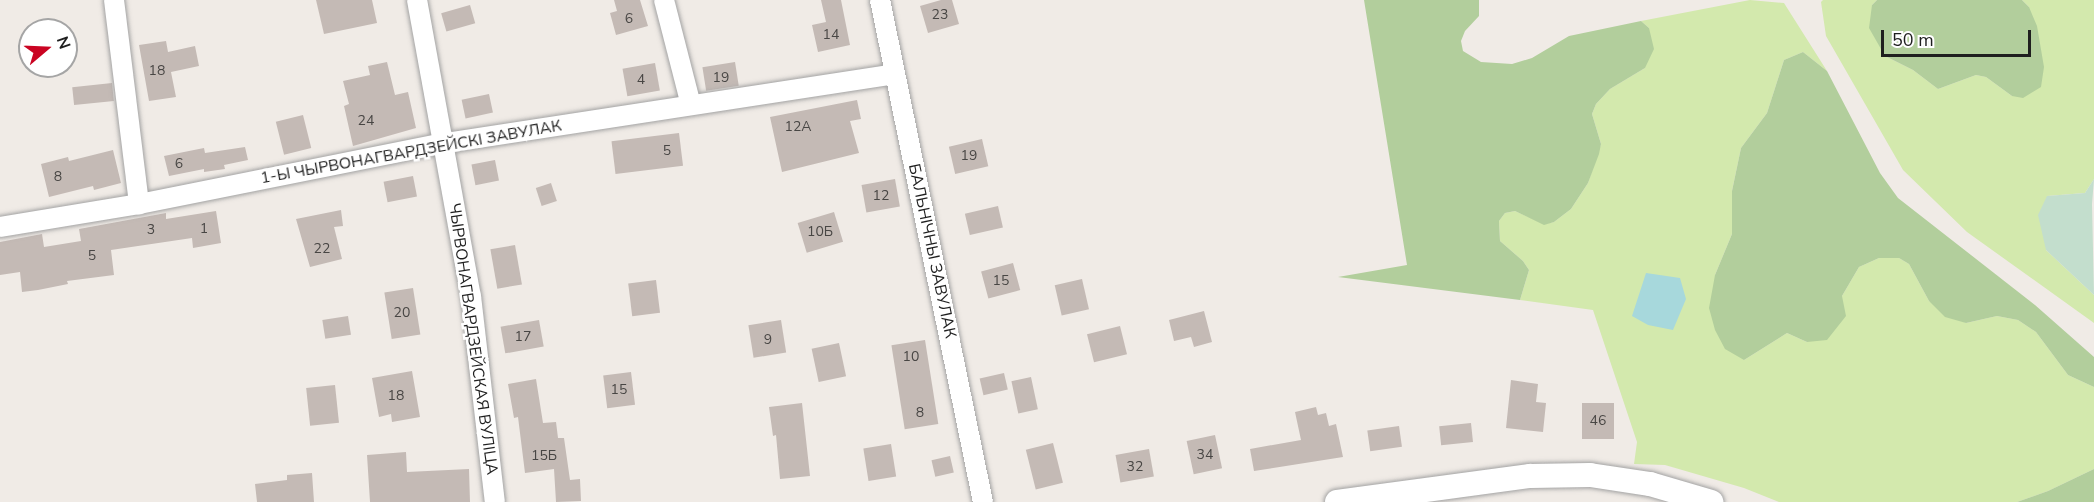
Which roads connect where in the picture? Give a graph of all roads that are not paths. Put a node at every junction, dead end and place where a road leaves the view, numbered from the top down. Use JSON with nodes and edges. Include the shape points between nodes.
{"nodes":[{"id":1,"x":114,"y":0,"type":"edge"},
{"id":2,"x":417,"y":0,"type":"edge"},
{"id":3,"x":664,"y":0,"type":"edge"},
{"id":4,"x":880,"y":0,"type":"edge"},
{"id":5,"x":895,"y":74,"type":"junction"},
{"id":6,"x":691,"y":105,"type":"junction"},
{"id":7,"x":445,"y":143,"type":"junction"},
{"id":8,"x":139,"y":204,"type":"junction"},
{"id":9,"x":0,"y":227,"type":"edge"},
{"id":10,"x":495,"y":502,"type":"edge"},
{"id":11,"x":983,"y":502,"type":"edge"},
{"id":12,"x":1337,"y":502,"type":"edge"},
{"id":13,"x":1711,"y":502,"type":"edge"}],
"edges":[{"from":1,"to":8,"type":"street"},
{"from":2,"to":7,"type":"street","name":"ЧЫРВОНАГВАРДЗЕЙСКАЯ ВУЛІЦА"},
{"from":3,"to":6,"type":"street"},
{"from":4,"to":5,"type":"street","name":"БАЛЬНІЧНЫ ЗАВУЛАК"},
{"from":5,"to":6,"type":"street","name":"1-Ы ЧЫРВОНАГВАРДЗЕЙСКІ ЗАВУЛАК"},
{"from":5,"to":11,"type":"street","name":"БАЛЬНІЧНЫ ЗАВУЛАК"},
{"from":6,"to":7,"type":"street","name":"1-Ы ЧЫРВОНАГВАРДЗЕЙСКІ ЗАВУЛАК"},
{"from":7,"to":8,"type":"street","name":"1-Ы ЧЫРВОНАГВАРДЗЕЙСКІ ЗАВУЛАК"},
{"from":7,"to":10,"type":"street","name":"ЧЫРВОНАГВАРДЗЕЙСКАЯ ВУЛІЦА","via":[[471,296]]},
{"from":8,"to":9,"type":"street","name":"1-Ы ЧЫРВОНАГВАРДЗЕЙСКІ ЗАВУЛАК"},
{"from":12,"to":13,"type":"street","via":[[1530,476],[1590,475],[1650,484]]}]}
